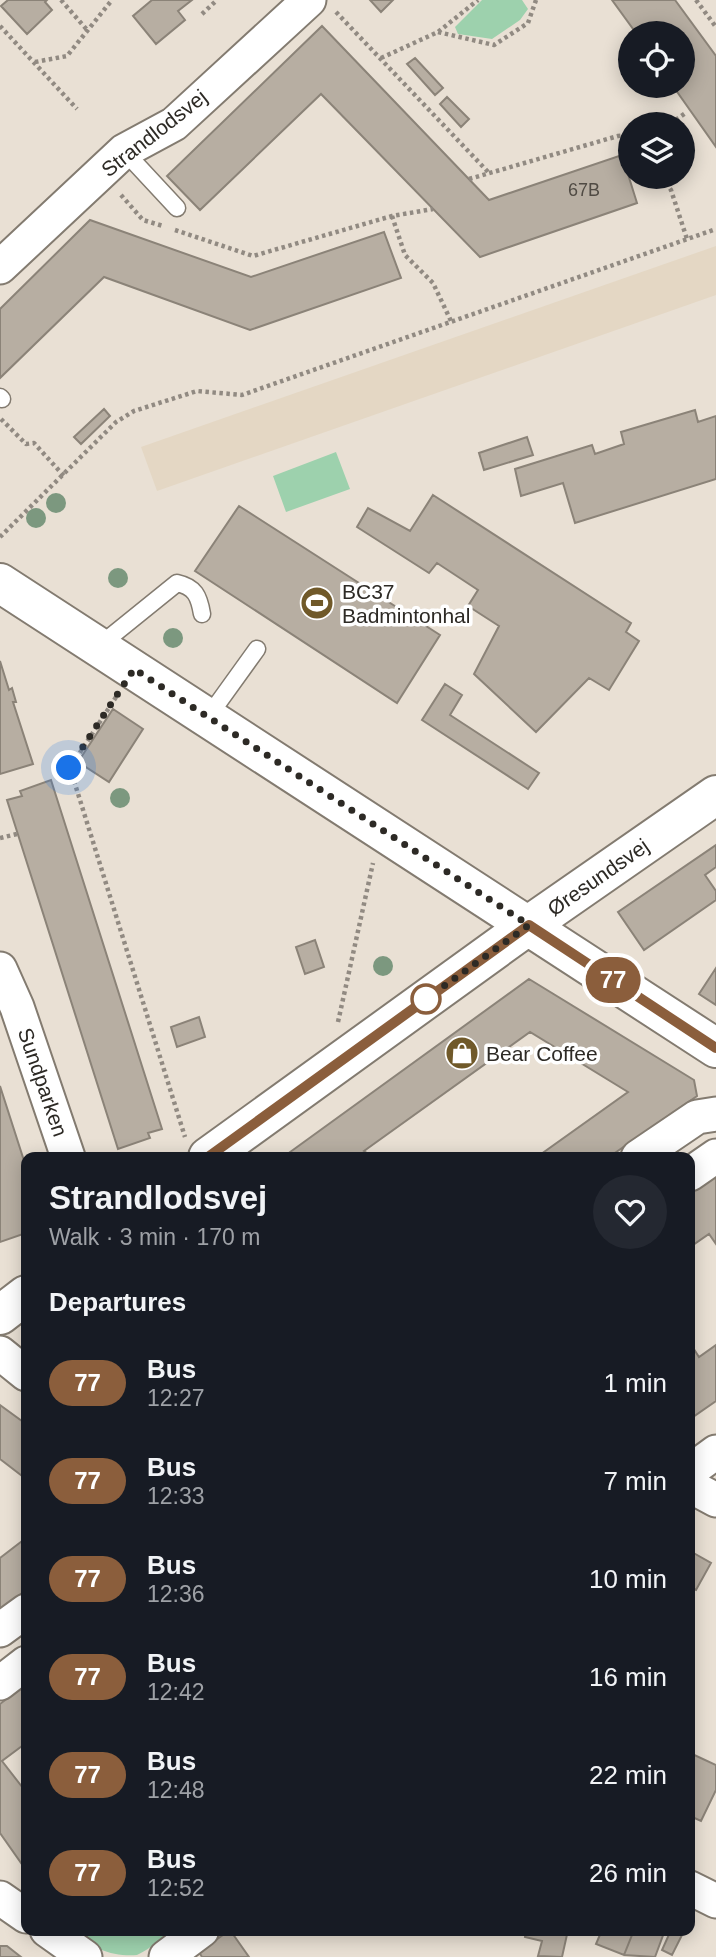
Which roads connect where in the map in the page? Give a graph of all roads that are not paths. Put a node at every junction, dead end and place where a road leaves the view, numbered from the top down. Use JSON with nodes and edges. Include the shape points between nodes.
{"nodes":[{"id":1,"x":322,"y":5,"type":"edge"},
{"id":2,"x":124,"y":151,"type":"junction"},
{"id":3,"x":177,"y":208,"type":"dead end"},
{"id":4,"x":0,"y":267,"type":"edge"},
{"id":5,"x":0,"y":583,"type":"edge"},
{"id":6,"x":202,"y":614,"type":"dead end"},
{"id":7,"x":99,"y":647,"type":"junction"},
{"id":8,"x":257,"y":649,"type":"dead end"},
{"id":9,"x":208,"y":717,"type":"junction"},
{"id":10,"x":716,"y":794,"type":"edge"},
{"id":11,"x":529,"y":925,"type":"junction"},
{"id":12,"x":0,"y":969,"type":"edge"},
{"id":13,"x":716,"y":1048,"type":"edge"},
{"id":14,"x":716,"y":1114,"type":"edge"},
{"id":15,"x":217,"y":1151,"type":"edge"},
{"id":16,"x":66,"y":1152,"type":"edge"},
{"id":17,"x":645,"y":1152,"type":"edge"},
{"id":18,"x":716,"y":1156,"type":"edge"},
{"id":19,"x":695,"y":1171,"type":"edge"},
{"id":20,"x":21,"y":1299,"type":"edge"},
{"id":21,"x":0,"y":1315,"type":"edge"},
{"id":22,"x":0,"y":1353,"type":"edge"},
{"id":23,"x":21,"y":1370,"type":"edge"},
{"id":24,"x":716,"y":1452,"type":"edge"},
{"id":25,"x":695,"y":1467,"type":"edge"},
{"id":26,"x":695,"y":1489,"type":"edge"},
{"id":27,"x":716,"y":1500,"type":"edge"},
{"id":28,"x":21,"y":1615,"type":"edge"},
{"id":29,"x":0,"y":1630,"type":"edge"},
{"id":30,"x":21,"y":1667,"type":"edge"},
{"id":31,"x":0,"y":1683,"type":"edge"},
{"id":32,"x":695,"y":1890,"type":"edge"},
{"id":33,"x":0,"y":1898,"type":"edge"},
{"id":34,"x":716,"y":1901,"type":"edge"},
{"id":35,"x":21,"y":1913,"type":"edge"},
{"id":36,"x":55,"y":1936,"type":"edge"},
{"id":37,"x":194,"y":1936,"type":"edge"},
{"id":38,"x":85,"y":1957,"type":"edge"},
{"id":39,"x":166,"y":1957,"type":"edge"}],
"edges":[{"from":1,"to":2,"type":"street","name":"Strandlodsvej","via":[[174,124]]},
{"from":2,"to":3,"type":"lane"},
{"from":2,"to":4,"type":"street","name":"Strandlodsvej"},
{"from":5,"to":7,"type":"street"},
{"from":6,"to":7,"type":"lane","via":[[199,596],[177,583]]},
{"from":7,"to":9,"type":"street"},
{"from":8,"to":9,"type":"lane"},
{"from":9,"to":11,"type":"street"},
{"from":10,"to":11,"type":"street","name":"Øresundsvej"},
{"from":11,"to":13,"type":"street"},
{"from":11,"to":15,"type":"street","name":"Øresundsvej"},
{"from":12,"to":16,"type":"street","name":"Sundparken","via":[[18,1007]]},
{"from":14,"to":17,"type":"street","via":[[696,1117]]},
{"from":18,"to":19,"type":"street"},
{"from":20,"to":21,"type":"street"},
{"from":22,"to":23,"type":"street"},
{"from":24,"to":25,"type":"street"},
{"from":26,"to":27,"type":"street"},
{"from":28,"to":29,"type":"street"},
{"from":30,"to":31,"type":"street"},
{"from":32,"to":34,"type":"street"},
{"from":33,"to":35,"type":"street"},
{"from":36,"to":38,"type":"street"},
{"from":37,"to":39,"type":"street"}]}
